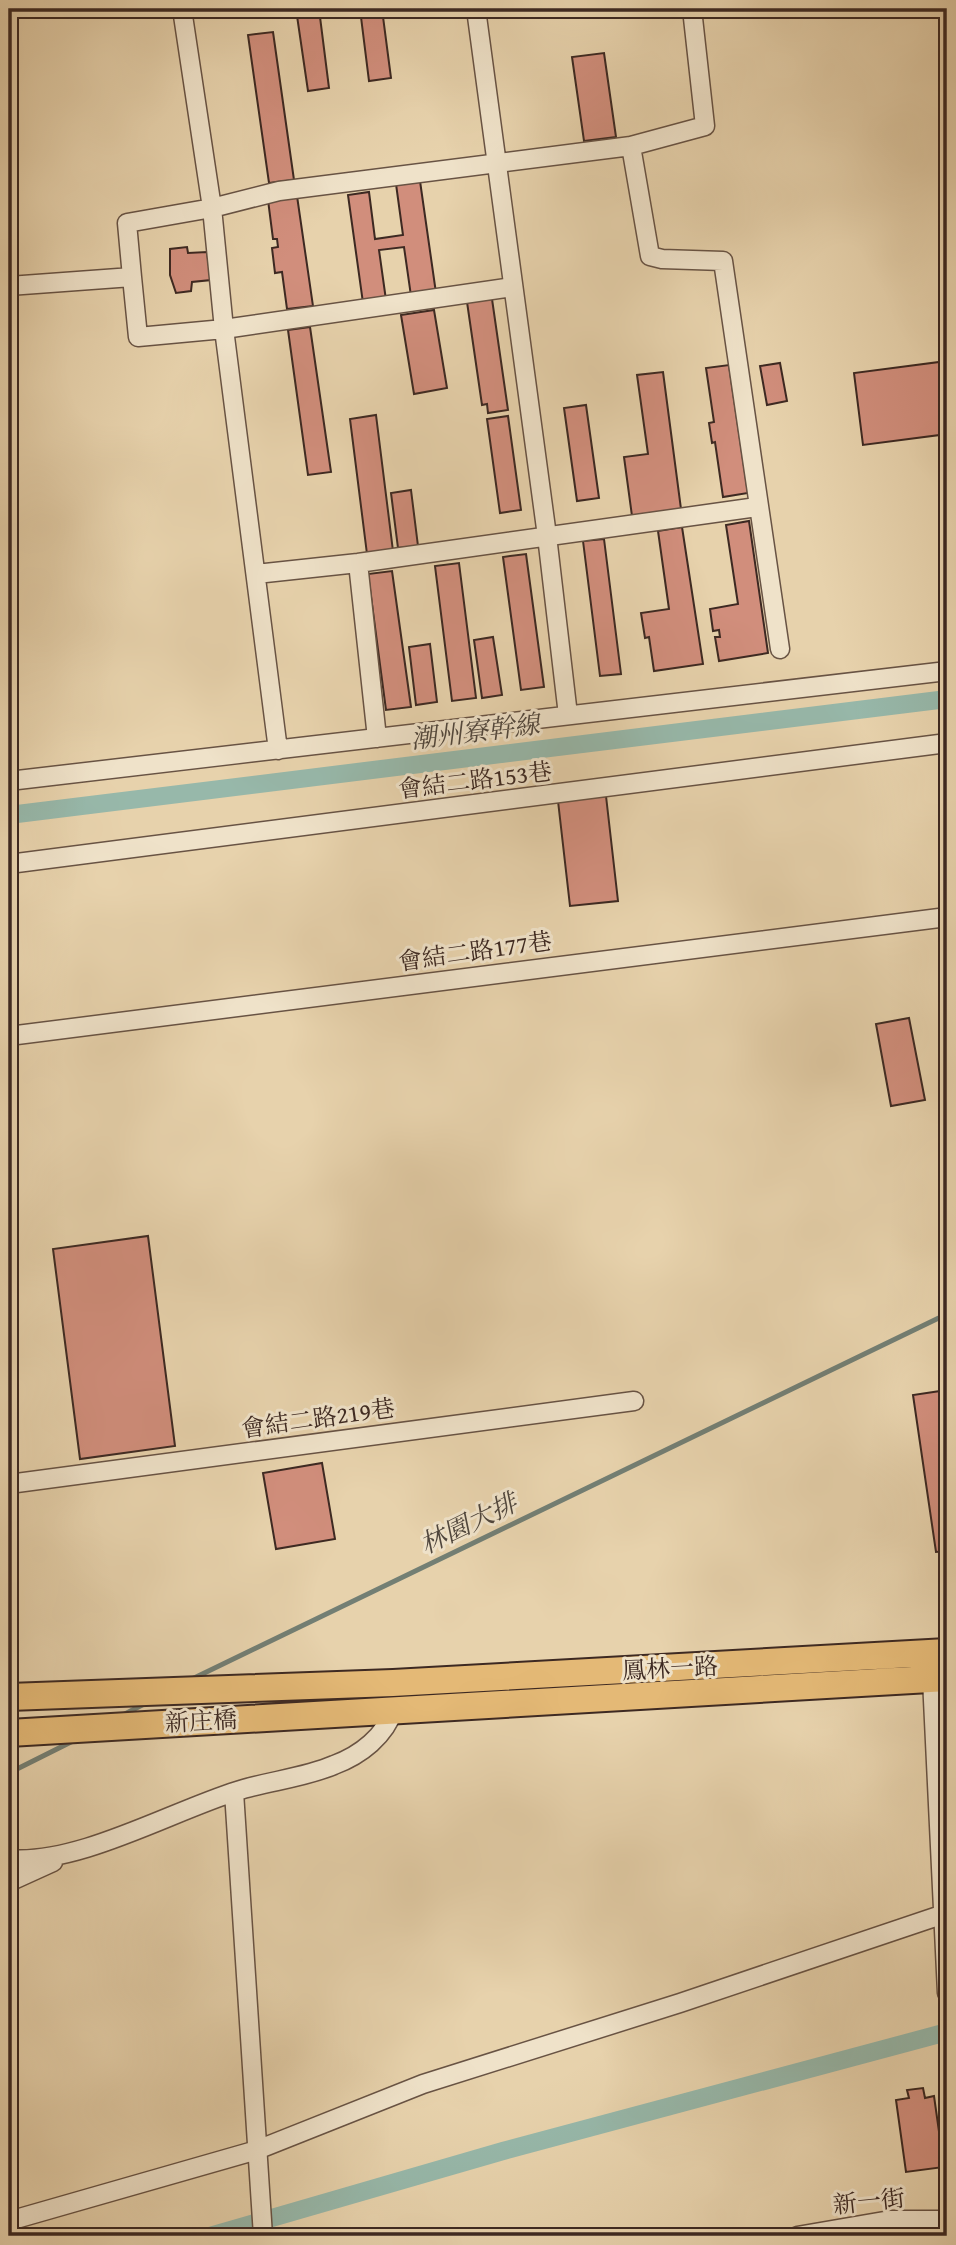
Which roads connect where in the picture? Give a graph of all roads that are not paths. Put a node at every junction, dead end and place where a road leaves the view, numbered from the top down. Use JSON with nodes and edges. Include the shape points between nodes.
{"nodes":[{"id":1,"x":182,"y":9,"type":"edge"},
{"id":2,"x":476,"y":9,"type":"edge"},
{"id":3,"x":692,"y":9,"type":"edge"},
{"id":4,"x":631,"y":146,"type":"junction"},
{"id":5,"x":496,"y":162,"type":"junction"},
{"id":6,"x":212,"y":208,"type":"junction"},
{"id":7,"x":132,"y":277,"type":"junction"},
{"id":8,"x":9,"y":286,"type":"edge"},
{"id":9,"x":513,"y":287,"type":"junction"},
{"id":10,"x":223,"y":329,"type":"junction"},
{"id":11,"x":757,"y":507,"type":"junction"},
{"id":12,"x":547,"y":536,"type":"junction"},
{"id":13,"x":358,"y":563,"type":"junction"},
{"id":14,"x":257,"y":573,"type":"junction"},
{"id":15,"x":780,"y":649,"type":"dead end"},
{"id":16,"x":947,"y":671,"type":"edge"},
{"id":17,"x":568,"y":715,"type":"junction"},
{"id":18,"x":377,"y":738,"type":"junction"},
{"id":19,"x":947,"y":743,"type":"edge"},
{"id":20,"x":278,"y":750,"type":"junction"},
{"id":21,"x":9,"y":781,"type":"edge"},
{"id":22,"x":9,"y":864,"type":"edge"},
{"id":23,"x":947,"y":917,"type":"edge"},
{"id":24,"x":9,"y":1036,"type":"edge"},
{"id":25,"x":634,"y":1401,"type":"dead end"},
{"id":26,"x":9,"y":1484,"type":"edge"},
{"id":27,"x":947,"y":1652,"type":"edge"},
{"id":28,"x":940,"y":1678,"type":"edge"},
{"id":29,"x":394,"y":1696,"type":"junction"},
{"id":30,"x":9,"y":1697,"type":"edge"},
{"id":31,"x":9,"y":1733,"type":"edge"},
{"id":32,"x":234,"y":1792,"type":"junction"},
{"id":33,"x":75,"y":1852,"type":"junction"},
{"id":34,"x":9,"y":1859,"type":"edge"},
{"id":35,"x":9,"y":1882,"type":"edge"},
{"id":36,"x":944,"y":1914,"type":"edge"},
{"id":37,"x":947,"y":1993,"type":"edge"},
{"id":38,"x":257,"y":2150,"type":"junction"},
{"id":39,"x":947,"y":2220,"type":"edge"},
{"id":40,"x":9,"y":2221,"type":"edge"},
{"id":41,"x":263,"y":2236,"type":"edge"},
{"id":42,"x":797,"y":2236,"type":"edge"}],
"edges":[{"from":1,"to":6,"type":"street"},
{"from":2,"to":5,"type":"street"},
{"from":3,"to":4,"type":"street","via":[[705,126]]},
{"from":4,"to":5,"type":"street"},
{"from":4,"to":11,"type":"street","via":[[650,256],[723,261]]},
{"from":5,"to":6,"type":"street","via":[[279,191]]},
{"from":5,"to":9,"type":"street"},
{"from":6,"to":7,"type":"street","via":[[127,223]]},
{"from":6,"to":10,"type":"street"},
{"from":7,"to":8,"type":"street"},
{"from":7,"to":10,"type":"street","via":[[138,337]]},
{"from":9,"to":10,"type":"street"},
{"from":9,"to":12,"type":"street"},
{"from":10,"to":14,"type":"street"},
{"from":11,"to":12,"type":"street"},
{"from":11,"to":15,"type":"street"},
{"from":12,"to":13,"type":"street"},
{"from":12,"to":17,"type":"street"},
{"from":13,"to":14,"type":"street"},
{"from":13,"to":18,"type":"street"},
{"from":14,"to":20,"type":"street"},
{"from":16,"to":17,"type":"street"},
{"from":17,"to":18,"type":"street"},
{"from":18,"to":20,"type":"street"},
{"from":19,"to":22,"type":"street","name":"會結二路153巷"},
{"from":20,"to":21,"type":"street"},
{"from":23,"to":24,"type":"street","name":"會結二路177巷"},
{"from":25,"to":26,"type":"street","name":"會結二路219巷"},
{"from":27,"to":29,"type":"main road","name":"鳳林一路"},
{"from":28,"to":29,"type":"main road","name":"鳳林一路"},
{"from":28,"to":36,"type":"street"},
{"from":29,"to":30,"type":"main road","name":"新庄橋"},
{"from":29,"to":31,"type":"main road","name":"新庄橋"},
{"from":29,"to":32,"type":"street","via":[[388,1724],[370,1745],[334,1765]]},
{"from":32,"to":33,"type":"street"},
{"from":32,"to":38,"type":"street"},
{"from":33,"to":34,"type":"street"},
{"from":33,"to":35,"type":"street"},
{"from":36,"to":37,"type":"street"},
{"from":36,"to":38,"type":"street","via":[[423,2084]]},
{"from":38,"to":40,"type":"street"},
{"from":38,"to":41,"type":"street"},
{"from":39,"to":42,"type":"street","name":"新一街","via":[[890,2220]]}]}
